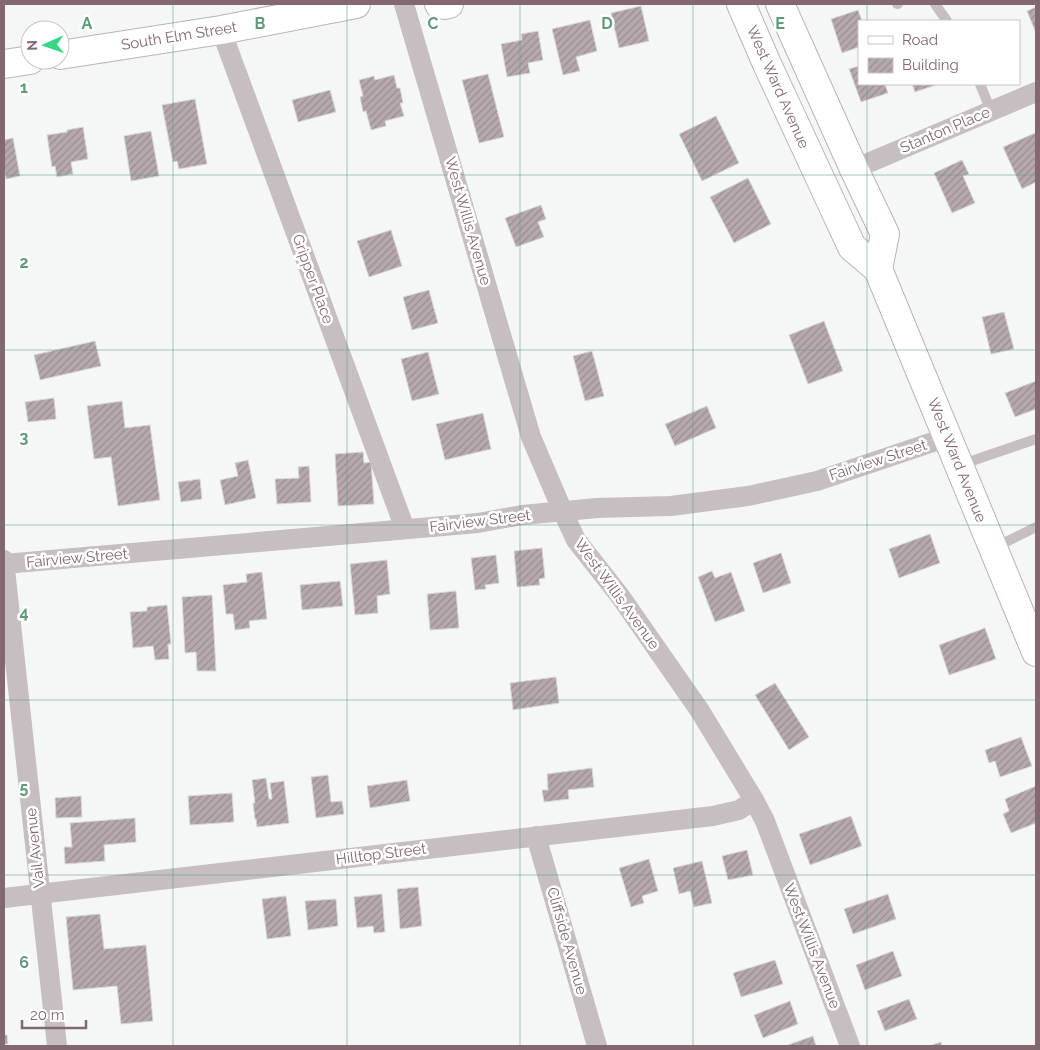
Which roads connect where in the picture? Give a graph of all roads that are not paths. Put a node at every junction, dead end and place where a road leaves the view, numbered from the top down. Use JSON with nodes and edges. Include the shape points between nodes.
{"nodes":[{"id":1,"x":356,"y":4,"type":"edge"},
{"id":2,"x":404,"y":4,"type":"edge"},
{"id":3,"x":439,"y":4,"type":"edge"},
{"id":4,"x":449,"y":4,"type":"edge"},
{"id":5,"x":741,"y":4,"type":"edge"},
{"id":6,"x":780,"y":4,"type":"edge"},
{"id":7,"x":935,"y":4,"type":"edge"},
{"id":8,"x":946,"y":20,"type":"edge"},
{"id":9,"x":221,"y":30,"type":"junction"},
{"id":10,"x":70,"y":53,"type":"edge"},
{"id":11,"x":20,"y":62,"type":"edge"},
{"id":12,"x":4,"y":64,"type":"edge"},
{"id":13,"x":980,"y":85,"type":"edge"},
{"id":14,"x":1036,"y":92,"type":"edge"},
{"id":15,"x":991,"y":111,"type":"junction"},
{"id":16,"x":854,"y":169,"type":"junction"},
{"id":17,"x":878,"y":269,"type":"junction"},
{"id":18,"x":948,"y":437,"type":"junction"},
{"id":19,"x":1036,"y":439,"type":"edge"},
{"id":20,"x":959,"y":466,"type":"junction"},
{"id":21,"x":563,"y":512,"type":"junction"},
{"id":22,"x":1036,"y":526,"type":"edge"},
{"id":23,"x":404,"y":530,"type":"junction"},
{"id":24,"x":994,"y":548,"type":"junction"},
{"id":25,"x":4,"y":560,"type":"edge"},
{"id":26,"x":4,"y":564,"type":"edge"},
{"id":27,"x":1036,"y":652,"type":"edge"},
{"id":28,"x":754,"y":800,"type":"junction"},
{"id":29,"x":536,"y":836,"type":"junction"},
{"id":30,"x":41,"y":895,"type":"junction"},
{"id":31,"x":4,"y":898,"type":"edge"},
{"id":32,"x":57,"y":1046,"type":"edge"},
{"id":33,"x":597,"y":1046,"type":"edge"},
{"id":34,"x":850,"y":1046,"type":"edge"}],
"edges":[{"from":1,"to":9,"type":"street","name":"South Elm Street"},
{"from":2,"to":21,"type":"street","name":"West Willis Avenue","via":[[531,437]]},
{"from":3,"to":4,"type":"street"},
{"from":5,"to":17,"type":"street","name":"West Ward Avenue","via":[[852,247]]},
{"from":6,"to":16,"type":"street"},
{"from":7,"to":8,"type":"lane"},
{"from":9,"to":10,"type":"street","name":"South Elm Street"},
{"from":9,"to":23,"type":"street","name":"Gripper Place"},
{"from":11,"to":12,"type":"street"},
{"from":13,"to":15,"type":"lane"},
{"from":14,"to":15,"type":"street","name":"Stanton Place"},
{"from":15,"to":16,"type":"street","name":"Stanton Place"},
{"from":16,"to":17,"type":"street","via":[[885,234]]},
{"from":17,"to":18,"type":"street","name":"West Ward Avenue"},
{"from":18,"to":20,"type":"street","name":"West Ward Avenue"},
{"from":18,"to":21,"type":"street","name":"Fairview Street","via":[[817,480],[748,496],[671,506]]},
{"from":19,"to":20,"type":"lane"},
{"from":20,"to":24,"type":"street","name":"West Ward Avenue"},
{"from":21,"to":23,"type":"street","name":"Fairview Street"},
{"from":21,"to":28,"type":"street","name":"West Willis Avenue","via":[[576,540],[620,596],[700,711]]},
{"from":22,"to":24,"type":"lane"},
{"from":23,"to":26,"type":"street","name":"Fairview Street"},
{"from":24,"to":27,"type":"street","name":"West Ward Avenue"},
{"from":25,"to":26,"type":"street","name":"Vail Avenue"},
{"from":26,"to":30,"type":"street","name":"Vail Avenue"},
{"from":28,"to":29,"type":"street","name":"Hilltop Street","via":[[739,810],[713,816]]},
{"from":28,"to":34,"type":"street","name":"West Willis Avenue"},
{"from":29,"to":30,"type":"street","name":"Hilltop Street"},
{"from":29,"to":33,"type":"street","name":"Cliffside Avenue"},
{"from":30,"to":31,"type":"street","name":"Hilltop Street"},
{"from":30,"to":32,"type":"street","name":"Vail Avenue"}]}
